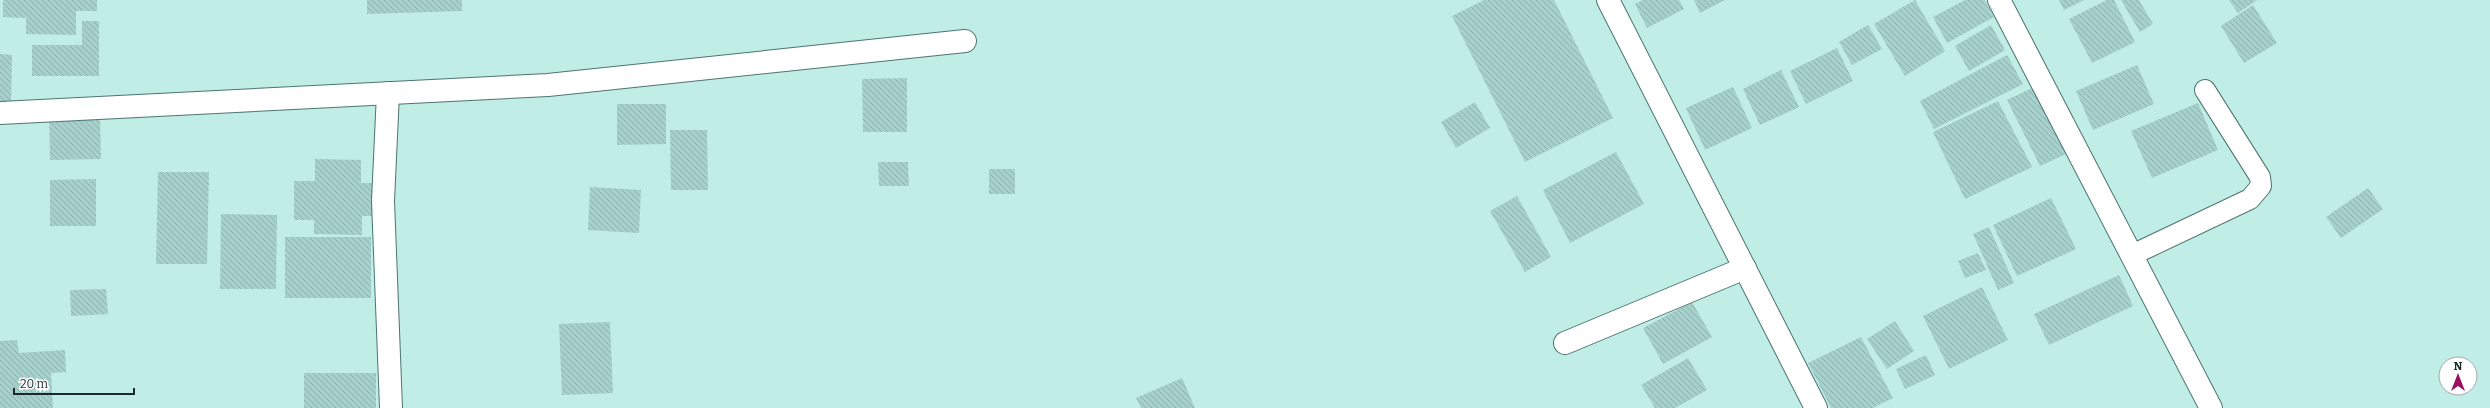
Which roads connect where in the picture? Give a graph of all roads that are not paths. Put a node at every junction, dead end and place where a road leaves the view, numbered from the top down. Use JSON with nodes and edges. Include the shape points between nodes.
{"nodes":[{"id":1,"x":1608,"y":0,"type":"edge"},
{"id":2,"x":1999,"y":0,"type":"edge"},
{"id":3,"x":965,"y":41,"type":"dead end"},
{"id":4,"x":2205,"y":90,"type":"dead end"},
{"id":5,"x":388,"y":92,"type":"junction"},
{"id":6,"x":0,"y":113,"type":"edge"},
{"id":7,"x":2132,"y":255,"type":"junction"},
{"id":8,"x":1745,"y":268,"type":"junction"},
{"id":9,"x":1565,"y":343,"type":"dead end"},
{"id":10,"x":391,"y":408,"type":"edge"},
{"id":11,"x":1816,"y":408,"type":"edge"},
{"id":12,"x":2211,"y":408,"type":"edge"}],
"edges":[{"from":1,"to":8,"type":"street"},
{"from":2,"to":7,"type":"street"},
{"from":3,"to":5,"type":"street","via":[[548,84]]},
{"from":4,"to":7,"type":"lane","via":[[2260,177],[2261,186],[2250,199]]},
{"from":5,"to":6,"type":"street"},
{"from":5,"to":10,"type":"street","via":[[383,201]]},
{"from":7,"to":12,"type":"street"},
{"from":8,"to":9,"type":"street"},
{"from":8,"to":11,"type":"street"}]}
